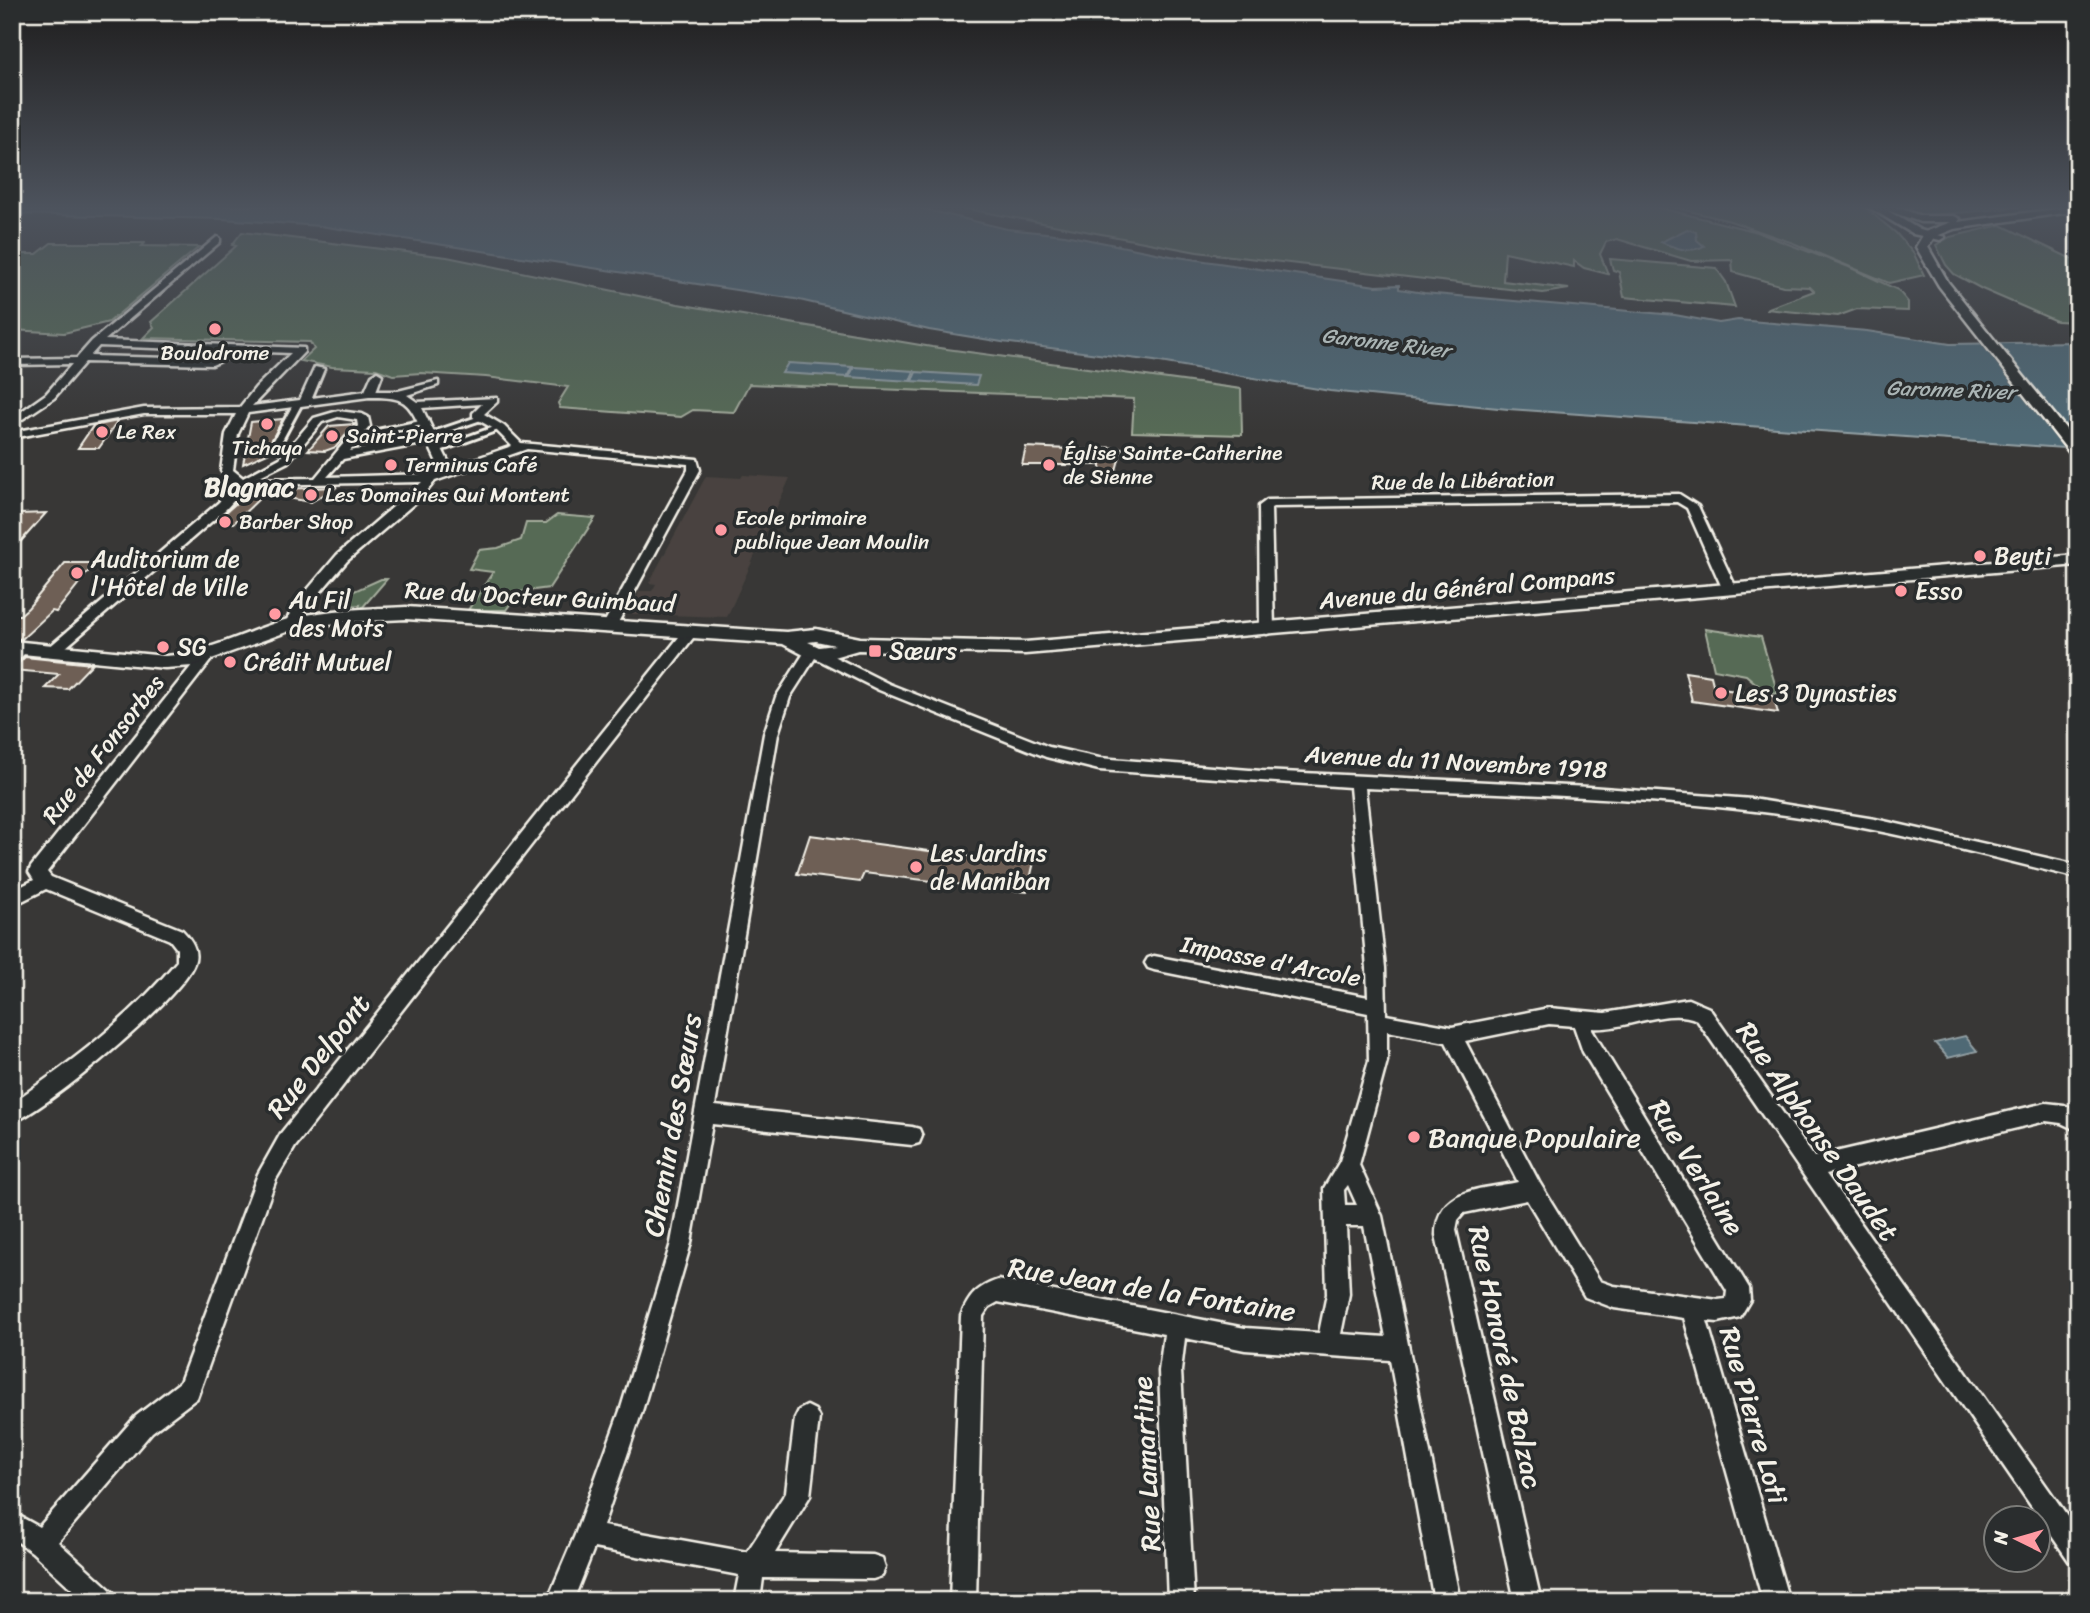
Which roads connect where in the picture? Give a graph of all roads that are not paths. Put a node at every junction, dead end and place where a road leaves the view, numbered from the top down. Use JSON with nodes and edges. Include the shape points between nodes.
{"nodes":[{"id":1,"x":169,"y":281,"type":"edge"},
{"id":2,"x":1942,"y":281,"type":"edge"},
{"id":3,"x":96,"y":343,"type":"junction"},
{"id":4,"x":223,"y":358,"type":"dead end"},
{"id":5,"x":80,"y":360,"type":"junction"},
{"id":6,"x":12,"y":362,"type":"edge"},
{"id":7,"x":319,"y":369,"type":"dead end"},
{"id":8,"x":377,"y":375,"type":"dead end"},
{"id":9,"x":434,"y":383,"type":"dead end"},
{"id":10,"x":369,"y":394,"type":"junction"},
{"id":11,"x":399,"y":394,"type":"junction"},
{"id":12,"x":352,"y":397,"type":"junction"},
{"id":13,"x":301,"y":404,"type":"junction"},
{"id":14,"x":415,"y":405,"type":"junction"},
{"id":15,"x":243,"y":410,"type":"junction"},
{"id":16,"x":338,"y":414,"type":"junction"},
{"id":17,"x":483,"y":418,"type":"junction"},
{"id":18,"x":425,"y":422,"type":"junction"},
{"id":19,"x":12,"y":423,"type":"edge"},
{"id":20,"x":500,"y":428,"type":"junction"},
{"id":21,"x":12,"y":435,"type":"edge"},
{"id":22,"x":358,"y":436,"type":"junction"},
{"id":23,"x":434,"y":441,"type":"junction"},
{"id":24,"x":517,"y":445,"type":"junction"},
{"id":25,"x":2078,"y":454,"type":"edge"},
{"id":26,"x":288,"y":456,"type":"junction"},
{"id":27,"x":341,"y":456,"type":"junction"},
{"id":28,"x":447,"y":471,"type":"junction"},
{"id":29,"x":431,"y":478,"type":"junction"},
{"id":30,"x":247,"y":482,"type":"junction"},
{"id":31,"x":318,"y":482,"type":"junction"},
{"id":32,"x":2078,"y":560,"type":"edge"},
{"id":33,"x":1730,"y":590,"type":"junction"},
{"id":34,"x":292,"y":624,"type":"junction"},
{"id":35,"x":610,"y":625,"type":"junction"},
{"id":36,"x":692,"y":630,"type":"junction"},
{"id":37,"x":1267,"y":630,"type":"junction"},
{"id":38,"x":56,"y":648,"type":"junction"},
{"id":39,"x":825,"y":650,"type":"junction"},
{"id":40,"x":16,"y":651,"type":"edge"},
{"id":41,"x":206,"y":657,"type":"junction"},
{"id":42,"x":1357,"y":781,"type":"junction"},
{"id":43,"x":2078,"y":872,"type":"edge"},
{"id":44,"x":45,"y":882,"type":"junction"},
{"id":45,"x":12,"y":899,"type":"edge"},
{"id":46,"x":1154,"y":962,"type":"dead end"},
{"id":47,"x":1378,"y":1014,"type":"junction"},
{"id":48,"x":1583,"y":1019,"type":"junction"},
{"id":49,"x":1452,"y":1035,"type":"junction"},
{"id":50,"x":12,"y":1114,"type":"edge"},
{"id":51,"x":705,"y":1114,"type":"junction"},
{"id":52,"x":2078,"y":1122,"type":"edge"},
{"id":53,"x":912,"y":1136,"type":"dead end"},
{"id":54,"x":1349,"y":1165,"type":"junction"},
{"id":55,"x":1809,"y":1168,"type":"junction"},
{"id":56,"x":1532,"y":1189,"type":"junction"},
{"id":57,"x":1335,"y":1215,"type":"junction"},
{"id":58,"x":1372,"y":1216,"type":"junction"},
{"id":59,"x":1692,"y":1308,"type":"junction"},
{"id":60,"x":1176,"y":1325,"type":"junction"},
{"id":61,"x":1326,"y":1346,"type":"junction"},
{"id":62,"x":1399,"y":1349,"type":"junction"},
{"id":63,"x":807,"y":1418,"type":"dead end"},
{"id":64,"x":12,"y":1524,"type":"edge"},
{"id":65,"x":587,"y":1535,"type":"junction"},
{"id":66,"x":41,"y":1543,"type":"junction"},
{"id":67,"x":2078,"y":1552,"type":"edge"},
{"id":68,"x":753,"y":1564,"type":"junction"},
{"id":69,"x":873,"y":1567,"type":"dead end"},
{"id":70,"x":104,"y":1601,"type":"edge"},
{"id":71,"x":559,"y":1601,"type":"edge"},
{"id":72,"x":747,"y":1601,"type":"edge"},
{"id":73,"x":963,"y":1601,"type":"edge"},
{"id":74,"x":1181,"y":1601,"type":"edge"},
{"id":75,"x":1447,"y":1601,"type":"edge"},
{"id":76,"x":1528,"y":1601,"type":"edge"},
{"id":77,"x":1776,"y":1601,"type":"edge"}],
"edges":[{"from":1,"to":3,"type":"street"},
{"from":2,"to":25,"type":"main road"},
{"from":3,"to":5,"type":"street"},
{"from":3,"to":15,"type":"street","via":[[300,350]]},
{"from":4,"to":5,"type":"street","via":[[212,362]]},
{"from":5,"to":6,"type":"street"},
{"from":5,"to":19,"type":"street","via":[[50,397]]},
{"from":7,"to":13,"type":"street"},
{"from":8,"to":10,"type":"street"},
{"from":9,"to":11,"type":"street"},
{"from":10,"to":11,"type":"street"},
{"from":10,"to":12,"type":"street"},
{"from":11,"to":14,"type":"street"},
{"from":12,"to":13,"type":"street"},
{"from":12,"to":16,"type":"street"},
{"from":13,"to":15,"type":"street"},
{"from":13,"to":26,"type":"street","via":[[276,444]]},
{"from":14,"to":17,"type":"street","via":[[494,400],[478,412]]},
{"from":14,"to":18,"type":"street"},
{"from":15,"to":21,"type":"street","via":[[144,411]]},
{"from":15,"to":30,"type":"street","via":[[226,448],[227,471],[235,480]]},
{"from":16,"to":22,"type":"street","via":[[362,417],[364,426]]},
{"from":16,"to":26,"type":"street","via":[[318,420]]},
{"from":17,"to":20,"type":"street"},
{"from":17,"to":23,"type":"street"},
{"from":18,"to":22,"type":"street"},
{"from":18,"to":23,"type":"street"},
{"from":20,"to":23,"type":"street"},
{"from":20,"to":24,"type":"street"},
{"from":22,"to":27,"type":"street"},
{"from":23,"to":27,"type":"street"},
{"from":23,"to":28,"type":"street"},
{"from":24,"to":28,"type":"street"},
{"from":24,"to":35,"type":"street","via":[[682,458],[694,463]]},
{"from":26,"to":30,"type":"street"},
{"from":27,"to":31,"type":"street"},
{"from":28,"to":29,"type":"street"},
{"from":29,"to":31,"type":"street"},
{"from":29,"to":34,"type":"street","via":[[342,558],[298,610]]},
{"from":30,"to":31,"type":"street"},
{"from":30,"to":38,"type":"street"},
{"from":32,"to":33,"type":"main road","name":"Avenue du Général Compans"},
{"from":33,"to":37,"type":"main road","name":"Avenue du Général Compans"},
{"from":33,"to":37,"type":"street","name":"Rue de la Libération","via":[[1692,506],[1679,498],[1272,503],[1265,506]]},
{"from":34,"to":35,"type":"main road","name":"Rue du Docteur Guimbaud","via":[[406,613]]},
{"from":34,"to":41,"type":"main road","name":"Rue du Docteur Guimbaud"},
{"from":35,"to":36,"type":"main road","name":"Rue du Docteur Guimbaud"},
{"from":36,"to":39,"type":"main road","name":"Rue du Docteur Guimbaud","via":[[786,638]]},
{"from":36,"to":66,"type":"street","name":"Rue Delpont","via":[[288,1140],[268,1174],[188,1390],[144,1424]]},
{"from":37,"to":39,"type":"main road","name":"Avenue du Général Compans","via":[[1025,648],[860,644]]},
{"from":38,"to":40,"type":"main road","name":"Rue du Docteur Guimbaud"},
{"from":38,"to":41,"type":"main road","name":"Rue du Docteur Guimbaud","via":[[165,662]]},
{"from":39,"to":42,"type":"street","name":"Avenue du 11 Novembre 1918","via":[[954,715],[1046,752],[1150,769]]},
{"from":39,"to":51,"type":"street","name":"Chemin des Sœurs","via":[[783,697],[771,734]]},
{"from":41,"to":44,"type":"street","name":"Rue de Fonsorbes","via":[[37,872]]},
{"from":42,"to":43,"type":"street","name":"Avenue du 11 Novembre 1918","via":[[1603,792],[1755,806],[1886,825]]},
{"from":42,"to":47,"type":"street"},
{"from":44,"to":45,"type":"street"},
{"from":44,"to":50,"type":"street","via":[[176,935],[185,942],[188,953],[175,977],[134,1022]]},
{"from":46,"to":47,"type":"street","name":"Impasse d'Arcole"},
{"from":47,"to":49,"type":"street","name":"Rue Alphonse Daudet"},
{"from":47,"to":54,"type":"street","via":[[1374,1085]]},
{"from":48,"to":49,"type":"street","name":"Rue Alphonse Daudet","via":[[1549,1016]]},
{"from":48,"to":55,"type":"street","name":"Rue Alphonse Daudet","via":[[1620,1020],[1679,1006],[1703,1014]]},
{"from":48,"to":59,"type":"street","name":"Rue Verlaine","via":[[1590,1046],[1738,1288],[1739,1300],[1732,1309]]},
{"from":49,"to":56,"type":"street","name":"Rue Pierre Loti"},
{"from":51,"to":53,"type":"street"},
{"from":51,"to":65,"type":"street","name":"Chemin des Sœurs","via":[[669,1288]]},
{"from":52,"to":55,"type":"street","via":[[2046,1112]]},
{"from":54,"to":57,"type":"street","via":[[1334,1188]]},
{"from":54,"to":58,"type":"street"},
{"from":55,"to":67,"type":"street","name":"Rue Alphonse Daudet"},
{"from":56,"to":59,"type":"street","name":"Rue Pierre Loti","via":[[1593,1289],[1614,1297]]},
{"from":56,"to":76,"type":"street","name":"Rue Honoré de Balzac","via":[[1460,1204],[1446,1220]]},
{"from":57,"to":58,"type":"street"},
{"from":57,"to":61,"type":"street","via":[[1338,1294]]},
{"from":58,"to":62,"type":"street"},
{"from":59,"to":77,"type":"street","name":"Rue Pierre Loti"},
{"from":60,"to":61,"type":"street","name":"Rue Jean de la Fontaine","via":[[1245,1339]]},
{"from":60,"to":73,"type":"street","name":"Rue Jean de la Fontaine","via":[[1010,1291],[987,1294],[977,1303],[972,1316]]},
{"from":60,"to":74,"type":"street","name":"Rue Lamartine","via":[[1170,1371]]},
{"from":61,"to":62,"type":"street","name":"Rue Jean de la Fontaine"},
{"from":62,"to":75,"type":"street"},
{"from":63,"to":68,"type":"street","via":[[798,1496]]},
{"from":64,"to":66,"type":"street"},
{"from":65,"to":68,"type":"street"},
{"from":65,"to":71,"type":"street","name":"Chemin des Sœurs"},
{"from":66,"to":70,"type":"street"},
{"from":68,"to":69,"type":"street"},
{"from":68,"to":72,"type":"street"}]}
